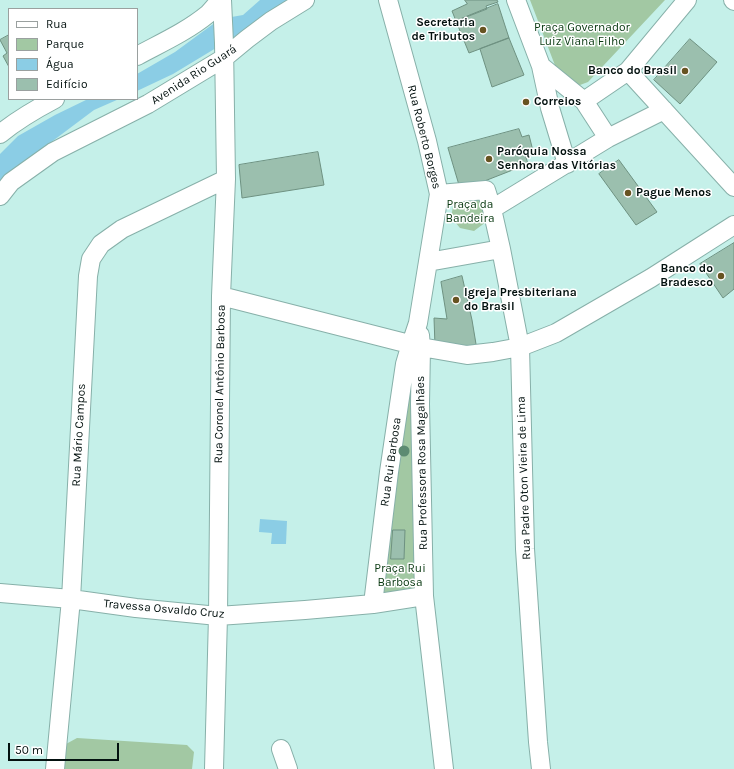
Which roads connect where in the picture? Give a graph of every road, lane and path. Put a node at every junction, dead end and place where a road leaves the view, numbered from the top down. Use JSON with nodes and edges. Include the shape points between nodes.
{"nodes":[{"id":1,"x":305,"y":0,"type":"edge"},
{"id":2,"x":388,"y":0,"type":"edge"},
{"id":3,"x":516,"y":0,"type":"edge"},
{"id":4,"x":687,"y":0,"type":"edge"},
{"id":5,"x":221,"y":3,"type":"edge"},
{"id":6,"x":224,"y":50,"type":"junction"},
{"id":7,"x":138,"y":55,"type":"edge"},
{"id":8,"x":540,"y":66,"type":"junction"},
{"id":9,"x":628,"y":71,"type":"junction"},
{"id":10,"x":53,"y":100,"type":"edge"},
{"id":11,"x":584,"y":101,"type":"junction"},
{"id":12,"x":664,"y":110,"type":"junction"},
{"id":13,"x":0,"y":134,"type":"edge"},
{"id":14,"x":608,"y":138,"type":"junction"},
{"id":15,"x":567,"y":164,"type":"junction"},
{"id":16,"x":226,"y":179,"type":"junction"},
{"id":17,"x":734,"y":187,"type":"edge"},
{"id":18,"x":439,"y":194,"type":"junction"},
{"id":19,"x":0,"y":196,"type":"edge"},
{"id":20,"x":492,"y":209,"type":"junction"},
{"id":21,"x":734,"y":224,"type":"edge"},
{"id":22,"x":501,"y":249,"type":"junction"},
{"id":23,"x":428,"y":262,"type":"junction"},
{"id":24,"x":221,"y":296,"type":"junction"},
{"id":25,"x":418,"y":322,"type":"joint"},
{"id":26,"x":416,"y":346,"type":"junction"},
{"id":27,"x":520,"y":347,"type":"junction"},
{"id":28,"x":0,"y":593,"type":"edge"},
{"id":29,"x":424,"y":596,"type":"junction"},
{"id":30,"x":70,"y":599,"type":"junction"},
{"id":31,"x":372,"y":604,"type":"junction"},
{"id":32,"x":218,"y":616,"type":"junction"},
{"id":33,"x":281,"y":749,"type":"dead end"},
{"id":34,"x":55,"y":769,"type":"edge"},
{"id":35,"x":214,"y":769,"type":"edge"},
{"id":36,"x":288,"y":769,"type":"edge"},
{"id":37,"x":444,"y":769,"type":"edge"},
{"id":38,"x":541,"y":769,"type":"edge"}],
"edges":[{"from":1,"to":6,"type":"street","name":"Avenida Rio Guará","via":[[246,39]]},
{"from":2,"to":18,"type":"street","name":"Rua Roberto Borges"},
{"from":3,"to":8,"type":"street"},
{"from":4,"to":9,"type":"street"},
{"from":5,"to":6,"type":"street","name":"Rua Coronel Antônio Barbosa"},
{"from":5,"to":7,"type":"street","via":[[178,35]]},
{"from":6,"to":16,"type":"street","name":"Rua Coronel Antônio Barbosa"},
{"from":6,"to":19,"type":"street","name":"Avenida Rio Guará","via":[[148,104],[53,152],[11,182]]},
{"from":8,"to":11,"type":"street"},
{"from":8,"to":15,"type":"street"},
{"from":9,"to":11,"type":"street"},
{"from":9,"to":12,"type":"street"},
{"from":10,"to":13,"type":"street"},
{"from":11,"to":14,"type":"street"},
{"from":12,"to":14,"type":"street"},
{"from":12,"to":17,"type":"street"},
{"from":14,"to":15,"type":"street"},
{"from":15,"to":20,"type":"street"},
{"from":16,"to":24,"type":"street","name":"Rua Coronel Antônio Barbosa"},
{"from":16,"to":30,"type":"street","name":"Rua Mário Campos","via":[[122,229],[101,244],[91,259]]},
{"from":18,"to":20,"type":"street","name":"Rua Padre Oton Vieira de Lima","via":[[486,190]]},
{"from":18,"to":23,"type":"street","name":"Rua Roberto Borges"},
{"from":20,"to":22,"type":"street","name":"Rua Padre Oton Vieira de Lima"},
{"from":21,"to":27,"type":"street","via":[[650,278],[556,333]]},
{"from":22,"to":23,"type":"street"},
{"from":22,"to":27,"type":"street","name":"Rua Padre Oton Vieira de Lima"},
{"from":23,"to":25,"type":"street","name":"Rua Roberto Borges"},
{"from":24,"to":26,"type":"street"},
{"from":24,"to":32,"type":"street","name":"Rua Coronel Antônio Barbosa"},
{"from":25,"to":26,"type":"street","name":"Rua Professora Rosa Magalhães"},
{"from":26,"to":27,"type":"street","via":[[467,355]]},
{"from":26,"to":29,"type":"street","name":"Rua Professora Rosa Magalhães","via":[[420,404]]},
{"from":26,"to":31,"type":"street","name":"Rua Rui Barbosa","via":[[405,364]]},
{"from":27,"to":38,"type":"street","name":"Rua Padre Oton Vieira de Lima","via":[[525,549]]},
{"from":28,"to":30,"type":"street","name":"Travessa Osvaldo Cruz"},
{"from":29,"to":31,"type":"street","name":"Travessa Osvaldo Cruz"},
{"from":29,"to":37,"type":"street","name":"Rua Professora Rosa Magalhães"},
{"from":30,"to":32,"type":"street","name":"Travessa Osvaldo Cruz"},
{"from":30,"to":34,"type":"street","name":"Rua Mário Campos"},
{"from":31,"to":32,"type":"street","name":"Travessa Osvaldo Cruz"},
{"from":32,"to":35,"type":"street","name":"Rua Coronel Antônio Barbosa"},
{"from":33,"to":36,"type":"street"}]}
